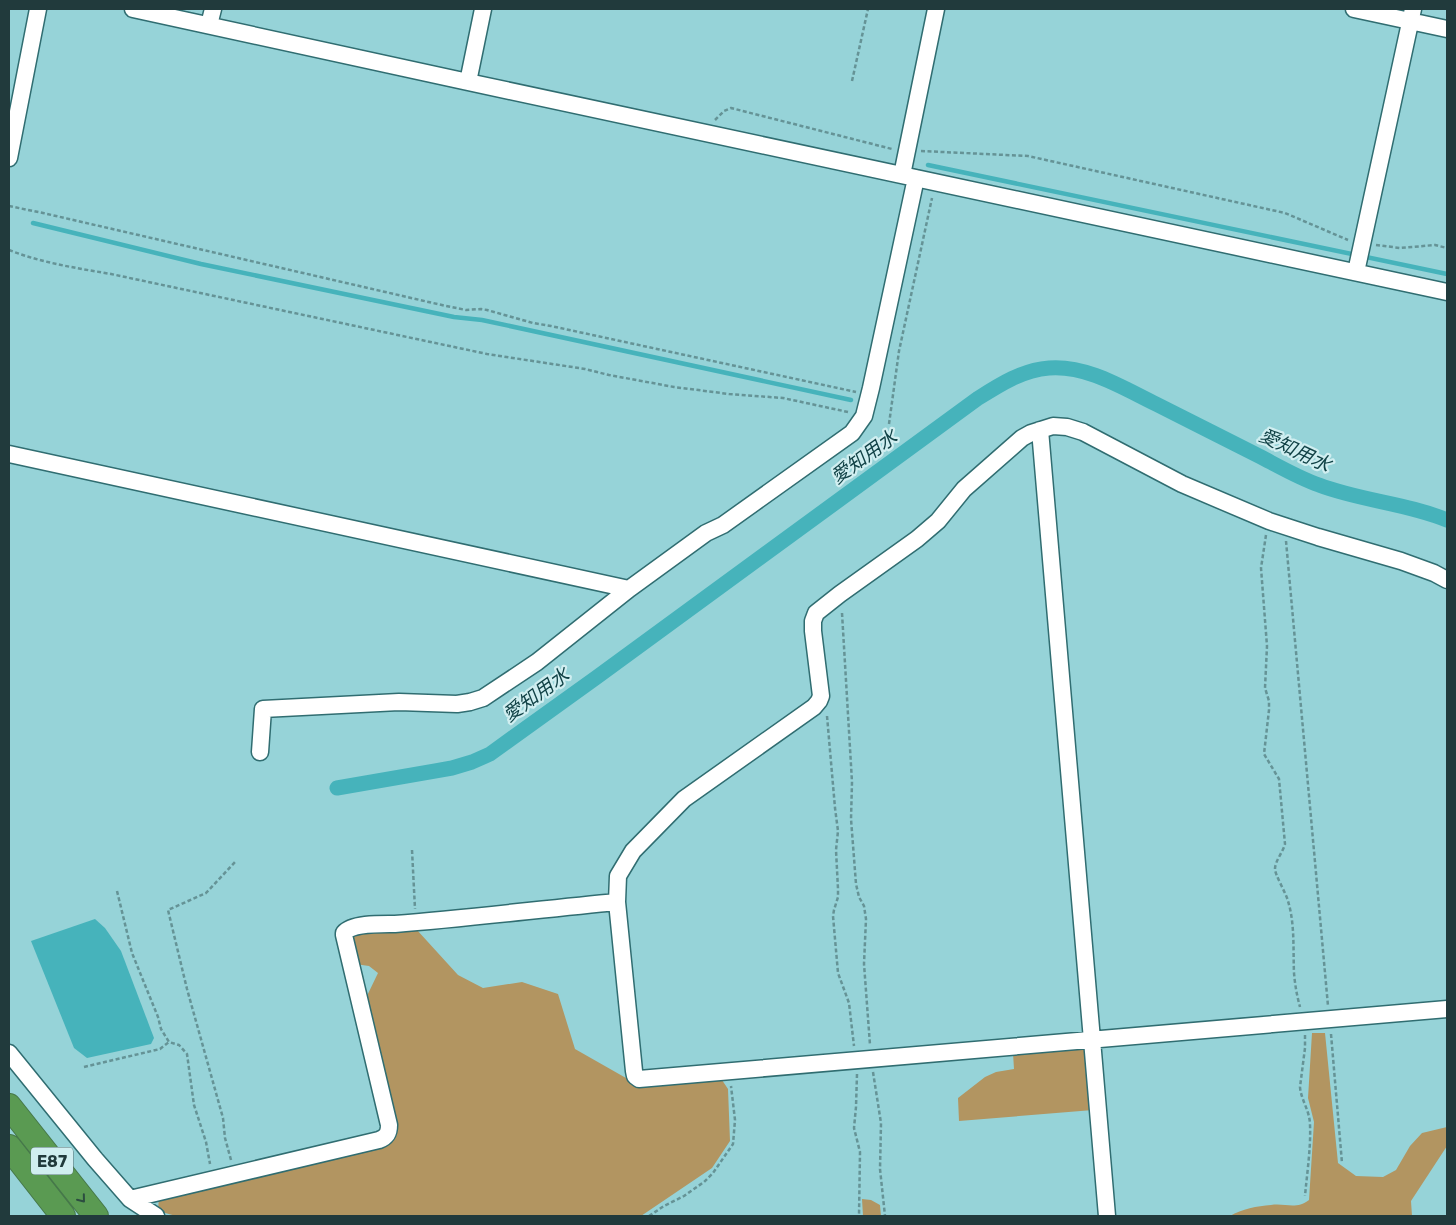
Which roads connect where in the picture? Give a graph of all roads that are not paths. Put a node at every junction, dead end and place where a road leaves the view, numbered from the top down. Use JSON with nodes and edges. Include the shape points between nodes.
{"nodes":[{"id":1,"x":38,"y":9,"type":"edge"},
{"id":2,"x":133,"y":9,"type":"edge"},
{"id":3,"x":213,"y":9,"type":"edge"},
{"id":4,"x":483,"y":9,"type":"edge"},
{"id":5,"x":936,"y":9,"type":"edge"},
{"id":6,"x":1354,"y":9,"type":"edge"},
{"id":7,"x":1411,"y":15,"type":"edge"},
{"id":8,"x":209,"y":25,"type":"junction"},
{"id":9,"x":1447,"y":29,"type":"edge"},
{"id":10,"x":468,"y":82,"type":"junction"},
{"id":11,"x":9,"y":158,"type":"edge"},
{"id":12,"x":909,"y":176,"type":"junction"},
{"id":13,"x":1356,"y":272,"type":"junction"},
{"id":14,"x":1447,"y":292,"type":"edge"},
{"id":15,"x":1040,"y":430,"type":"junction"},
{"id":16,"x":9,"y":454,"type":"edge"},
{"id":17,"x":1447,"y":580,"type":"edge"},
{"id":18,"x":629,"y":589,"type":"junction"},
{"id":19,"x":260,"y":752,"type":"dead end"},
{"id":20,"x":617,"y":902,"type":"junction"},
{"id":21,"x":1447,"y":1009,"type":"edge"},
{"id":22,"x":1093,"y":1039,"type":"junction"},
{"id":23,"x":9,"y":1053,"type":"edge"},
{"id":24,"x":9,"y":1106,"type":"edge"},
{"id":25,"x":9,"y":1147,"type":"edge"},
{"id":26,"x":130,"y":1199,"type":"junction"},
{"id":27,"x":63,"y":1216,"type":"edge"},
{"id":28,"x":96,"y":1216,"type":"edge"},
{"id":29,"x":156,"y":1216,"type":"edge"},
{"id":30,"x":1107,"y":1216,"type":"edge"}],
"edges":[{"from":1,"to":11,"type":"street"},
{"from":2,"to":8,"type":"street"},
{"from":3,"to":8,"type":"street"},
{"from":4,"to":10,"type":"street"},
{"from":5,"to":12,"type":"street","via":[[907,150]]},
{"from":6,"to":7,"type":"street"},
{"from":7,"to":9,"type":"street"},
{"from":7,"to":13,"type":"street"},
{"from":8,"to":10,"type":"street"},
{"from":10,"to":12,"type":"street"},
{"from":12,"to":13,"type":"street"},
{"from":12,"to":18,"type":"street","via":[[864,416],[852,433],[723,525],[706,532]]},
{"from":13,"to":14,"type":"street"},
{"from":15,"to":17,"type":"street","via":[[1053,426],[1083,432],[1182,484],[1277,524],[1401,561]]},
{"from":15,"to":20,"type":"street","via":[[1022,438],[964,489],[938,521],[917,539],[816,613],[813,631],[819,701],[684,799],[633,851],[618,876]]},
{"from":15,"to":22,"type":"street"},
{"from":16,"to":18,"type":"street"},
{"from":18,"to":19,"type":"street","via":[[537,662],[483,698],[457,704],[399,702],[263,709]]},
{"from":20,"to":22,"type":"street","via":[[637,1078]]},
{"from":20,"to":26,"type":"street","via":[[349,928],[344,933],[390,1125],[387,1135],[379,1140]]},
{"from":21,"to":22,"type":"street"},
{"from":22,"to":30,"type":"street"},
{"from":23,"to":26,"type":"street"},
{"from":24,"to":28,"type":"highway","number":"E87","one_way":true},
{"from":25,"to":27,"type":"highway","number":"E87"},
{"from":26,"to":29,"type":"street"}]}
